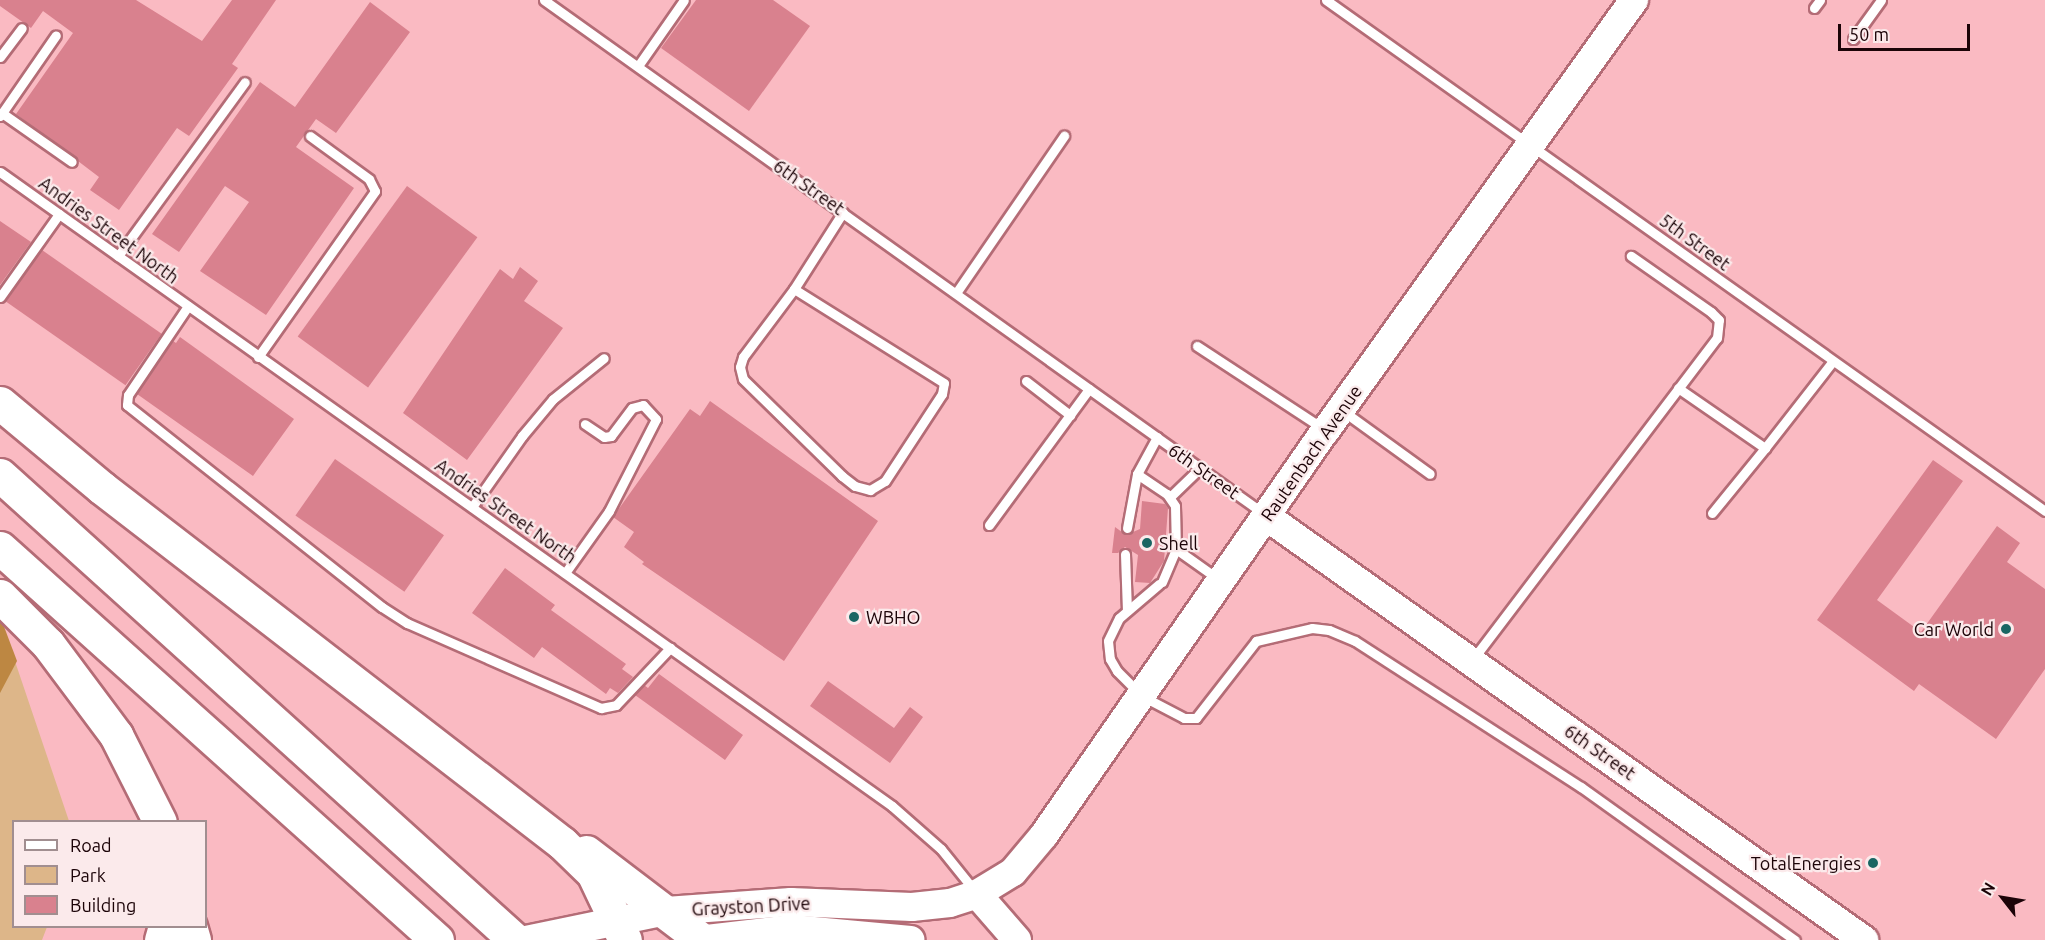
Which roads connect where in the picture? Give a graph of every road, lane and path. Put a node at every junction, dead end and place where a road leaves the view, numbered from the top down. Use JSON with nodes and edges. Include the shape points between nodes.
{"nodes":[{"id":1,"x":544,"y":0,"type":"edge"},
{"id":2,"x":684,"y":0,"type":"edge"},
{"id":3,"x":1326,"y":0,"type":"edge"},
{"id":4,"x":1634,"y":0,"type":"edge"},
{"id":5,"x":1881,"y":0,"type":"edge"},
{"id":6,"x":22,"y":28,"type":"dead end"},
{"id":7,"x":56,"y":35,"type":"dead end"},
{"id":8,"x":1853,"y":39,"type":"dead end"},
{"id":9,"x":0,"y":57,"type":"edge"},
{"id":10,"x":638,"y":66,"type":"junction"},
{"id":11,"x":245,"y":82,"type":"dead end"},
{"id":12,"x":1,"y":115,"type":"edge"},
{"id":13,"x":310,"y":136,"type":"dead end"},
{"id":14,"x":1064,"y":136,"type":"dead end"},
{"id":15,"x":1531,"y":145,"type":"junction"},
{"id":16,"x":72,"y":162,"type":"dead end"},
{"id":17,"x":0,"y":172,"type":"edge"},
{"id":18,"x":843,"y":212,"type":"junction"},
{"id":19,"x":59,"y":214,"type":"junction"},
{"id":20,"x":118,"y":256,"type":"junction"},
{"id":21,"x":1631,"y":256,"type":"dead end"},
{"id":22,"x":794,"y":290,"type":"junction"},
{"id":23,"x":956,"y":293,"type":"junction"},
{"id":24,"x":0,"y":297,"type":"edge"},
{"id":25,"x":188,"y":306,"type":"junction"},
{"id":26,"x":1197,"y":346,"type":"dead end"},
{"id":27,"x":258,"y":357,"type":"junction"},
{"id":28,"x":604,"y":358,"type":"dead end"},
{"id":29,"x":1833,"y":360,"type":"junction"},
{"id":30,"x":1026,"y":381,"type":"dead end"},
{"id":31,"x":1678,"y":388,"type":"junction"},
{"id":32,"x":1089,"y":389,"type":"junction"},
{"id":33,"x":0,"y":402,"type":"edge"},
{"id":34,"x":1070,"y":415,"type":"junction"},
{"id":35,"x":1333,"y":420,"type":"junction"},
{"id":36,"x":585,"y":424,"type":"dead end"},
{"id":37,"x":1157,"y":437,"type":"junction"},
{"id":38,"x":1765,"y":448,"type":"junction"},
{"id":39,"x":1200,"y":468,"type":"junction"},
{"id":40,"x":1137,"y":474,"type":"junction"},
{"id":41,"x":1430,"y":474,"type":"dead end"},
{"id":42,"x":0,"y":475,"type":"edge"},
{"id":43,"x":1170,"y":497,"type":"junction"},
{"id":44,"x":472,"y":507,"type":"junction"},
{"id":45,"x":2045,"y":511,"type":"edge"},
{"id":46,"x":1712,"y":513,"type":"dead end"},
{"id":47,"x":1268,"y":517,"type":"junction"},
{"id":48,"x":989,"y":525,"type":"dead end"},
{"id":49,"x":1127,"y":528,"type":"dead end"},
{"id":50,"x":0,"y":548,"type":"edge"},
{"id":51,"x":1176,"y":549,"type":"junction"},
{"id":52,"x":1125,"y":554,"type":"dead end"},
{"id":53,"x":566,"y":573,"type":"junction"},
{"id":54,"x":1222,"y":582,"type":"junction"},
{"id":55,"x":0,"y":596,"type":"edge"},
{"id":56,"x":1127,"y":610,"type":"junction"},
{"id":57,"x":670,"y":648,"type":"junction"},
{"id":58,"x":1472,"y":661,"type":"junction"},
{"id":59,"x":1142,"y":696,"type":"junction"},
{"id":60,"x":401,"y":717,"type":"junction"},
{"id":61,"x":116,"y":735,"type":"junction"},
{"id":62,"x":148,"y":820,"type":"edge"},
{"id":63,"x":159,"y":820,"type":"edge"},
{"id":64,"x":977,"y":894,"type":"junction"},
{"id":65,"x":666,"y":911,"type":"junction"},
{"id":66,"x":615,"y":928,"type":"edge"},
{"id":67,"x":437,"y":940,"type":"edge"},
{"id":68,"x":514,"y":940,"type":"edge"},
{"id":69,"x":526,"y":940,"type":"edge"},
{"id":70,"x":700,"y":940,"type":"edge"},
{"id":71,"x":910,"y":940,"type":"edge"},
{"id":72,"x":1017,"y":940,"type":"edge"},
{"id":73,"x":1795,"y":940,"type":"edge"},
{"id":74,"x":1864,"y":940,"type":"edge"}],
"edges":[{"from":1,"to":10,"type":"lane","name":"6th Street"},
{"from":2,"to":10,"type":"lane"},
{"from":3,"to":15,"type":"lane","name":"5th Street"},
{"from":4,"to":15,"type":"main road","name":"Rautenbach Avenue"},
{"from":5,"to":8,"type":"lane"},
{"from":6,"to":9,"type":"lane"},
{"from":7,"to":12,"type":"lane"},
{"from":10,"to":18,"type":"lane","name":"6th Street"},
{"from":11,"to":20,"type":"lane"},
{"from":12,"to":16,"type":"lane"},
{"from":13,"to":27,"type":"lane","via":[[369,179],[375,191]]},
{"from":14,"to":23,"type":"lane"},
{"from":15,"to":29,"type":"lane","name":"5th Street"},
{"from":15,"to":35,"type":"main road","name":"Rautenbach Avenue"},
{"from":17,"to":19,"type":"lane","name":"Andries Street North"},
{"from":18,"to":22,"type":"lane"},
{"from":18,"to":23,"type":"lane","name":"6th Street"},
{"from":19,"to":20,"type":"lane","name":"Andries Street North"},
{"from":19,"to":24,"type":"lane"},
{"from":20,"to":25,"type":"lane","name":"Andries Street North"},
{"from":21,"to":31,"type":"lane","via":[[1719,320],[1718,338]]},
{"from":22,"to":22,"type":"lane","via":[[944,383],[942,394],[885,481],[870,490],[855,486],[842,476],[743,379],[743,357]]},
{"from":23,"to":32,"type":"lane","name":"6th Street"},
{"from":25,"to":27,"type":"lane","name":"Andries Street North"},
{"from":25,"to":57,"type":"lane","via":[[128,395],[127,405],[382,607],[407,622],[601,708],[615,705]]},
{"from":26,"to":35,"type":"lane"},
{"from":27,"to":44,"type":"lane","name":"Andries Street North"},
{"from":28,"to":44,"type":"lane","via":[[553,399],[522,435]]},
{"from":29,"to":38,"type":"lane"},
{"from":29,"to":45,"type":"lane","name":"5th Street"},
{"from":30,"to":34,"type":"lane"},
{"from":31,"to":38,"type":"lane"},
{"from":31,"to":58,"type":"lane"},
{"from":32,"to":34,"type":"lane"},
{"from":32,"to":37,"type":"lane","name":"6th Street"},
{"from":33,"to":60,"type":"highway","via":[[102,488]]},
{"from":34,"to":48,"type":"lane"},
{"from":35,"to":41,"type":"lane"},
{"from":35,"to":47,"type":"main road","name":"Rautenbach Avenue"},
{"from":36,"to":53,"type":"lane","via":[[604,437],[611,436],[632,408],[643,405],[656,419],[609,511]]},
{"from":37,"to":39,"type":"lane","name":"6th Street"},
{"from":37,"to":40,"type":"lane"},
{"from":38,"to":46,"type":"lane"},
{"from":39,"to":43,"type":"lane"},
{"from":39,"to":47,"type":"lane","name":"6th Street"},
{"from":40,"to":43,"type":"lane"},
{"from":40,"to":49,"type":"lane"},
{"from":42,"to":68,"type":"highway"},
{"from":43,"to":51,"type":"lane","via":[[1175,506]]},
{"from":44,"to":53,"type":"lane","name":"Andries Street North"},
{"from":47,"to":54,"type":"main road","name":"Rautenbach Avenue"},
{"from":47,"to":58,"type":"main road","name":"6th Street"},
{"from":50,"to":67,"type":"highway","via":[[72,617]]},
{"from":51,"to":54,"type":"lane"},
{"from":51,"to":56,"type":"lane","via":[[1160,583]]},
{"from":52,"to":56,"type":"lane"},
{"from":53,"to":57,"type":"lane","name":"Andries Street North"},
{"from":54,"to":59,"type":"main road","name":"Rautenbach Avenue"},
{"from":55,"to":61,"type":"highway","via":[[48,644]]},
{"from":56,"to":59,"type":"lane","via":[[1112,626],[1108,649],[1117,671]]},
{"from":57,"to":64,"type":"lane","name":"Andries Street North","via":[[891,806],[941,849]]},
{"from":58,"to":74,"type":"main road","name":"6th Street"},
{"from":59,"to":64,"type":"main road","name":"Rautenbach Avenue","via":[[1026,858],[999,883]]},
{"from":59,"to":73,"type":"lane","via":[[1184,718],[1196,718],[1256,641],[1312,628],[1329,630],[1355,641],[1581,787]]},
{"from":60,"to":65,"type":"highway"},
{"from":60,"to":66,"type":"highway","via":[[562,843],[592,873]]},
{"from":61,"to":62,"type":"highway"},
{"from":61,"to":63,"type":"highway"},
{"from":64,"to":65,"type":"main road","name":"Grayston Drive","via":[[950,903],[912,906],[791,902]]},
{"from":64,"to":72,"type":"main road"},
{"from":65,"to":66,"type":"main road","name":"Grayston Drive"},
{"from":65,"to":70,"type":"highway"},
{"from":66,"to":69,"type":"main road","name":"Grayston Drive"},
{"from":70,"to":71,"type":"main road","name":"Grayston Drive","via":[[792,929]]}]}
